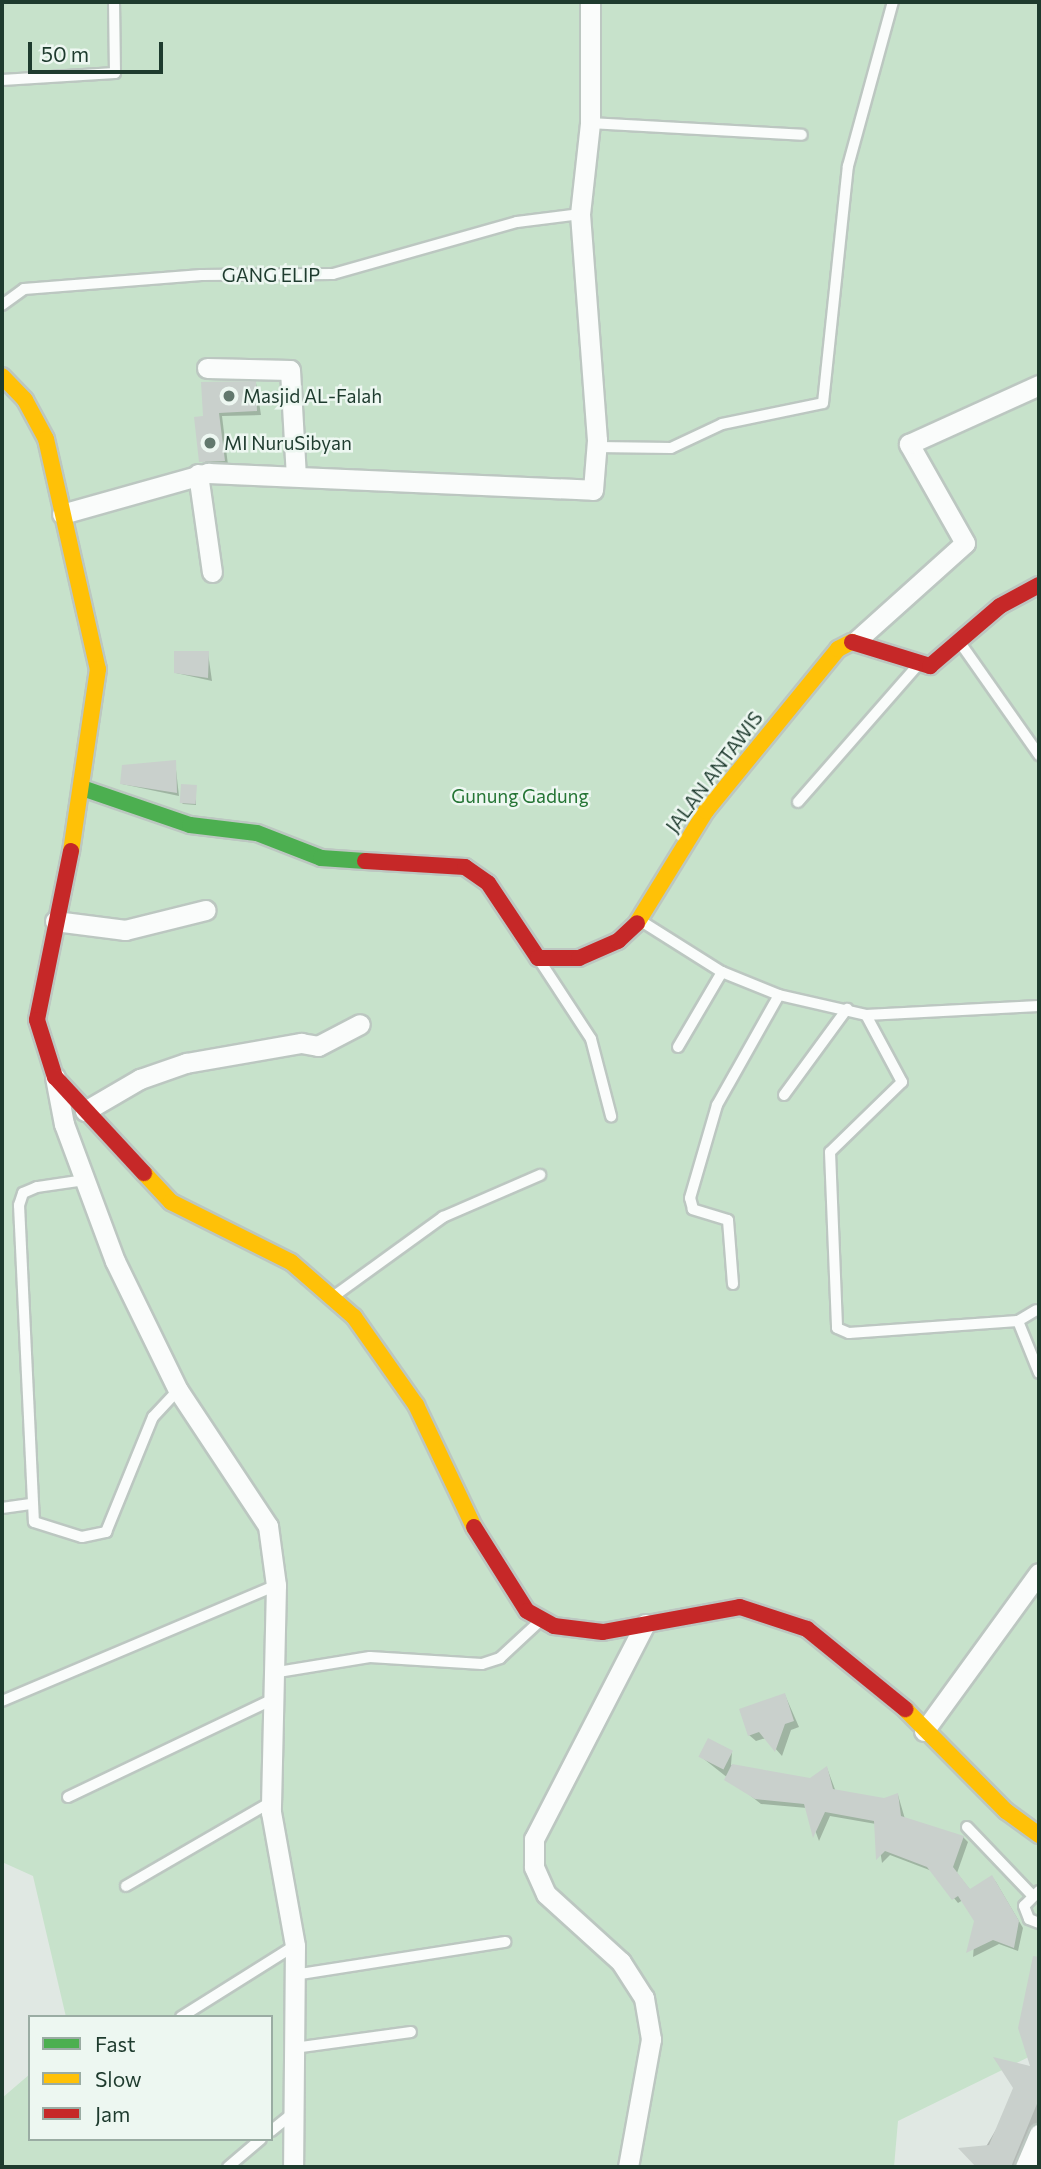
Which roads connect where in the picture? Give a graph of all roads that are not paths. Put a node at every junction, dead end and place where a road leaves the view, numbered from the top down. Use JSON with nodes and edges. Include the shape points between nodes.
{"nodes":[{"id":1,"x":114,"y":2,"type":"edge"},
{"id":2,"x":590,"y":2,"type":"edge"},
{"id":3,"x":893,"y":2,"type":"edge"},
{"id":4,"x":2,"y":80,"type":"edge"},
{"id":5,"x":590,"y":123,"type":"junction"},
{"id":6,"x":802,"y":135,"type":"dead end"},
{"id":7,"x":580,"y":214,"type":"junction"},
{"id":8,"x":2,"y":305,"type":"edge"},
{"id":9,"x":207,"y":368,"type":"dead end"},
{"id":10,"x":2,"y":376,"type":"edge"},
{"id":11,"x":1039,"y":385,"type":"edge"},
{"id":12,"x":597,"y":447,"type":"junction"},
{"id":13,"x":198,"y":474,"type":"junction"},
{"id":14,"x":296,"y":476,"type":"junction"},
{"id":15,"x":62,"y":514,"type":"junction"},
{"id":16,"x":212,"y":572,"type":"dead end"},
{"id":17,"x":1039,"y":585,"type":"edge"},
{"id":18,"x":858,"y":640,"type":"junction"},
{"id":19,"x":961,"y":644,"type":"junction"},
{"id":20,"x":917,"y":666,"type":"junction"},
{"id":21,"x":1039,"y":755,"type":"edge"},
{"id":22,"x":85,"y":789,"type":"junction"},
{"id":23,"x":797,"y":802,"type":"dead end"},
{"id":24,"x":206,"y":909,"type":"dead end"},
{"id":25,"x":55,"y":920,"type":"junction"},
{"id":26,"x":641,"y":920,"type":"junction"},
{"id":27,"x":538,"y":958,"type":"junction"},
{"id":28,"x":722,"y":972,"type":"junction"},
{"id":29,"x":779,"y":995,"type":"junction"},
{"id":30,"x":1039,"y":1006,"type":"edge"},
{"id":31,"x":847,"y":1009,"type":"junction"},
{"id":32,"x":866,"y":1015,"type":"junction"},
{"id":33,"x":360,"y":1024,"type":"dead end"},
{"id":34,"x":678,"y":1046,"type":"dead end"},
{"id":35,"x":55,"y":1077,"type":"junction"},
{"id":36,"x":784,"y":1095,"type":"dead end"},
{"id":37,"x":85,"y":1111,"type":"junction"},
{"id":38,"x":611,"y":1116,"type":"dead end"},
{"id":39,"x":540,"y":1175,"type":"dead end"},
{"id":40,"x":85,"y":1181,"type":"junction"},
{"id":41,"x":733,"y":1284,"type":"dead end"},
{"id":42,"x":333,"y":1296,"type":"junction"},
{"id":43,"x":1036,"y":1310,"type":"dead end"},
{"id":44,"x":1018,"y":1321,"type":"junction"},
{"id":45,"x":1039,"y":1373,"type":"edge"},
{"id":46,"x":178,"y":1390,"type":"junction"},
{"id":47,"x":29,"y":1504,"type":"junction"},
{"id":48,"x":2,"y":1508,"type":"edge"},
{"id":49,"x":1039,"y":1573,"type":"edge"},
{"id":50,"x":276,"y":1585,"type":"junction"},
{"id":51,"x":541,"y":1620,"type":"junction"},
{"id":52,"x":645,"y":1624,"type":"junction"},
{"id":53,"x":271,"y":1673,"type":"junction"},
{"id":54,"x":271,"y":1700,"type":"junction"},
{"id":55,"x":2,"y":1701,"type":"edge"},
{"id":56,"x":924,"y":1731,"type":"junction"},
{"id":57,"x":68,"y":1797,"type":"dead end"},
{"id":58,"x":271,"y":1802,"type":"junction"},
{"id":59,"x":967,"y":1827,"type":"dead end"},
{"id":60,"x":1039,"y":1835,"type":"edge"},
{"id":61,"x":126,"y":1885,"type":"dead end"},
{"id":62,"x":1037,"y":1891,"type":"edge"},
{"id":63,"x":1039,"y":1923,"type":"edge"},
{"id":64,"x":505,"y":1942,"type":"dead end"},
{"id":65,"x":295,"y":1946,"type":"junction"},
{"id":66,"x":294,"y":1975,"type":"junction"},
{"id":67,"x":184,"y":2015,"type":"edge"},
{"id":68,"x":411,"y":2032,"type":"dead end"},
{"id":69,"x":294,"y":2048,"type":"junction"},
{"id":70,"x":293,"y":2113,"type":"junction"},
{"id":71,"x":273,"y":2129,"type":"edge"},
{"id":72,"x":1039,"y":2134,"type":"edge"},
{"id":73,"x":259,"y":2141,"type":"edge"},
{"id":74,"x":228,"y":2167,"type":"edge"},
{"id":75,"x":293,"y":2167,"type":"edge"},
{"id":76,"x":628,"y":2167,"type":"edge"},
{"id":77,"x":1025,"y":2167,"type":"edge"}],
"edges":[{"from":1,"to":4,"type":"lane","via":[[115,73]]},
{"from":2,"to":5,"type":"street"},
{"from":3,"to":12,"type":"lane","via":[[849,166],[823,403],[722,425],[671,448]]},
{"from":5,"to":6,"type":"lane"},
{"from":5,"to":7,"type":"street"},
{"from":7,"to":8,"type":"lane","name":"GANG ELIP","via":[[517,222],[332,274],[201,275],[24,289]]},
{"from":7,"to":12,"type":"street"},
{"from":9,"to":14,"type":"street","via":[[290,370]]},
{"from":10,"to":15,"type":"street","via":[[25,400],[46,439]]},
{"from":11,"to":18,"type":"street","via":[[909,444],[965,543]]},
{"from":12,"to":14,"type":"street","via":[[595,487],[583,494]]},
{"from":13,"to":14,"type":"street"},
{"from":13,"to":15,"type":"street"},
{"from":13,"to":16,"type":"street"},
{"from":15,"to":22,"type":"street","via":[[98,669]]},
{"from":17,"to":19,"type":"street","via":[[1000,606]]},
{"from":18,"to":20,"type":"street"},
{"from":18,"to":26,"type":"street","name":"JALAN ANTAWIS","via":[[838,649],[706,811]]},
{"from":19,"to":20,"type":"street","via":[[936,664]]},
{"from":19,"to":21,"type":"lane"},
{"from":20,"to":23,"type":"lane"},
{"from":22,"to":25,"type":"street"},
{"from":22,"to":27,"type":"street","via":[[190,825],[257,832],[321,858],[465,867],[488,883]]},
{"from":24,"to":25,"type":"street","via":[[125,930]]},
{"from":25,"to":35,"type":"street","via":[[37,1020]]},
{"from":26,"to":27,"type":"street","name":"JALAN ANTAWIS","via":[[592,953]]},
{"from":26,"to":28,"type":"lane"},
{"from":27,"to":38,"type":"lane","via":[[591,1039]]},
{"from":28,"to":29,"type":"lane"},
{"from":28,"to":34,"type":"lane"},
{"from":29,"to":31,"type":"lane"},
{"from":29,"to":41,"type":"lane","via":[[717,1105],[690,1198],[693,1209],[728,1220]]},
{"from":30,"to":32,"type":"lane"},
{"from":31,"to":32,"type":"lane"},
{"from":31,"to":36,"type":"lane"},
{"from":32,"to":44,"type":"lane","via":[[902,1082],[830,1152],[837,1328],[849,1333]]},
{"from":33,"to":37,"type":"street","via":[[318,1046],[301,1043],[186,1063],[140,1079]]},
{"from":35,"to":37,"type":"street"},
{"from":35,"to":40,"type":"street"},
{"from":37,"to":42,"type":"street","via":[[171,1202],[291,1262]]},
{"from":39,"to":42,"type":"lane","via":[[443,1217]]},
{"from":40,"to":46,"type":"street","via":[[115,1261]]},
{"from":40,"to":47,"type":"lane","via":[[37,1187],[23,1193],[19,1205]]},
{"from":42,"to":51,"type":"street","via":[[416,1405],[482,1543],[520,1602]]},
{"from":43,"to":44,"type":"lane"},
{"from":44,"to":45,"type":"lane"},
{"from":46,"to":47,"type":"lane","via":[[153,1417],[106,1532],[94,1538],[61,1533],[34,1522]]},
{"from":46,"to":50,"type":"street","via":[[268,1526]]},
{"from":47,"to":48,"type":"lane"},
{"from":49,"to":56,"type":"street"},
{"from":50,"to":53,"type":"street"},
{"from":50,"to":55,"type":"lane"},
{"from":51,"to":52,"type":"street","via":[[589,1632]]},
{"from":51,"to":53,"type":"lane","via":[[488,1663],[370,1657]]},
{"from":52,"to":56,"type":"street","via":[[722,1608],[757,1610],[807,1629],[882,1686]]},
{"from":52,"to":76,"type":"street","via":[[534,1839],[534,1867],[546,1894],[621,1962],[644,1998],[651,2039]]},
{"from":53,"to":54,"type":"street"},
{"from":54,"to":57,"type":"lane"},
{"from":54,"to":58,"type":"street"},
{"from":56,"to":60,"type":"street"},
{"from":58,"to":61,"type":"lane"},
{"from":58,"to":65,"type":"street"},
{"from":59,"to":62,"type":"lane"},
{"from":62,"to":63,"type":"lane","via":[[1025,1912]]},
{"from":64,"to":66,"type":"lane"},
{"from":65,"to":66,"type":"street"},
{"from":65,"to":67,"type":"lane"},
{"from":66,"to":69,"type":"street"},
{"from":68,"to":69,"type":"lane"},
{"from":69,"to":70,"type":"street"},
{"from":70,"to":71,"type":"lane"},
{"from":70,"to":75,"type":"street"},
{"from":72,"to":77,"type":"street"},
{"from":73,"to":74,"type":"lane"}]}
